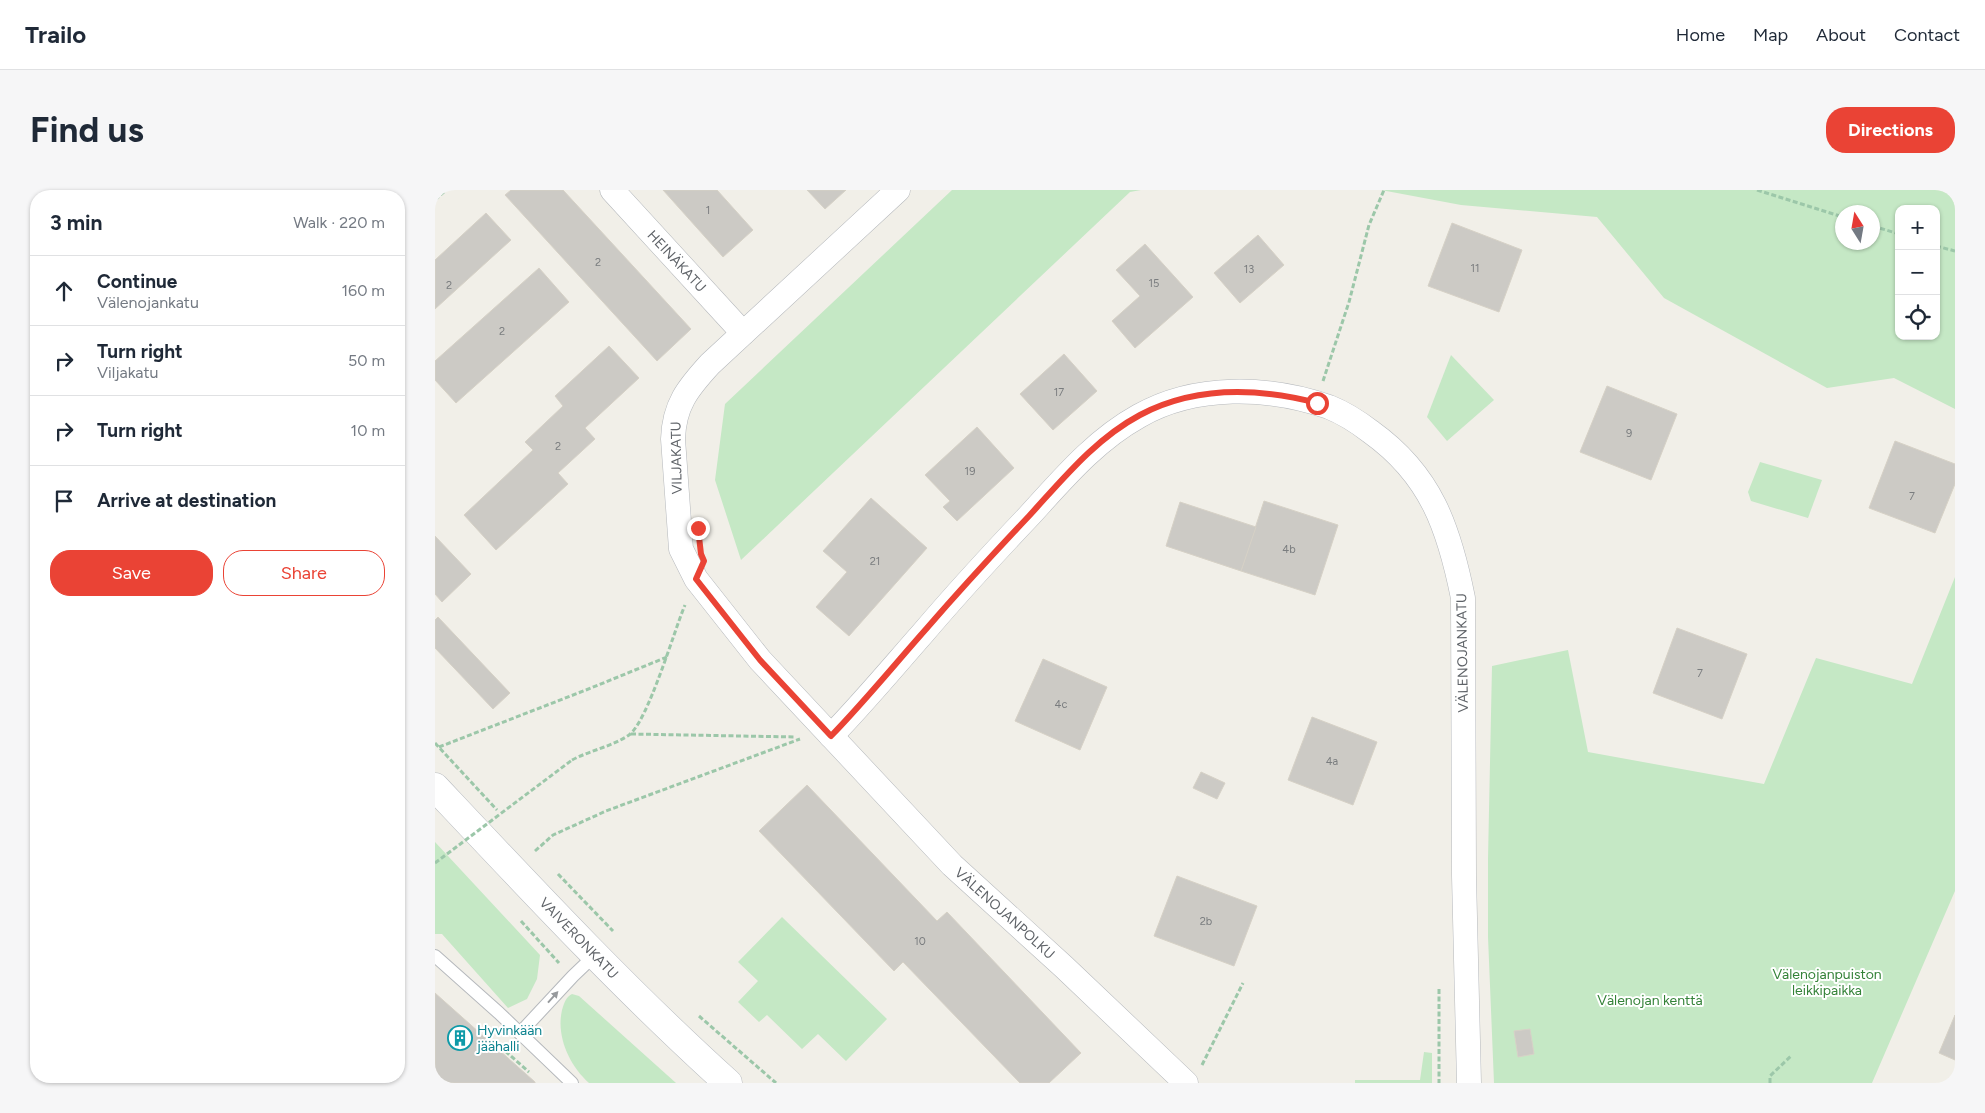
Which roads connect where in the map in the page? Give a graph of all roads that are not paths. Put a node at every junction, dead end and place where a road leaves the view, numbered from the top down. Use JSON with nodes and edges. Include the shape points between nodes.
{"nodes":[{"id":1,"x":612,"y":190,"type":"edge"},
{"id":2,"x":898,"y":190,"type":"edge"},
{"id":3,"x":743,"y":333,"type":"junction"},
{"id":4,"x":831,"y":736,"type":"junction"},
{"id":5,"x":435,"y":787,"type":"edge"},
{"id":6,"x":595,"y":955,"type":"junction"},
{"id":7,"x":435,"y":956,"type":"edge"},
{"id":8,"x":520,"y":1033,"type":"junction"},
{"id":9,"x":1192,"y":1077,"type":"edge"},
{"id":10,"x":572,"y":1083,"type":"edge"},
{"id":11,"x":728,"y":1083,"type":"edge"},
{"id":12,"x":1469,"y":1083,"type":"edge"}],
"edges":[{"from":1,"to":3,"type":"street","name":"HEINÄKATU"},
{"from":2,"to":3,"type":"street","name":"VILJAKATU"},
{"from":3,"to":4,"type":"street","name":"VILJAKATU","via":[[689,387],[677,409],[673,439],[681,549],[696,579],[760,660]]},
{"from":4,"to":9,"type":"street","name":"VÄLENOJANPOLKU","via":[[952,865]]},
{"from":4,"to":12,"type":"street","name":"VÄLENOJANKATU","via":[[967,582],[1083,458],[1110,434],[1140,415],[1168,403],[1225,392],[1287,395],[1341,412],[1383,440],[1419,478],[1447,532],[1463,598]]},
{"from":5,"to":6,"type":"main road","name":"VAIVERONKATU"},
{"from":8,"to":6,"type":"lane","one_way":true},
{"from":6,"to":11,"type":"main road","name":"VAIVERONKATU"},
{"from":7,"to":8,"type":"lane"},
{"from":8,"to":10,"type":"lane"}]}
